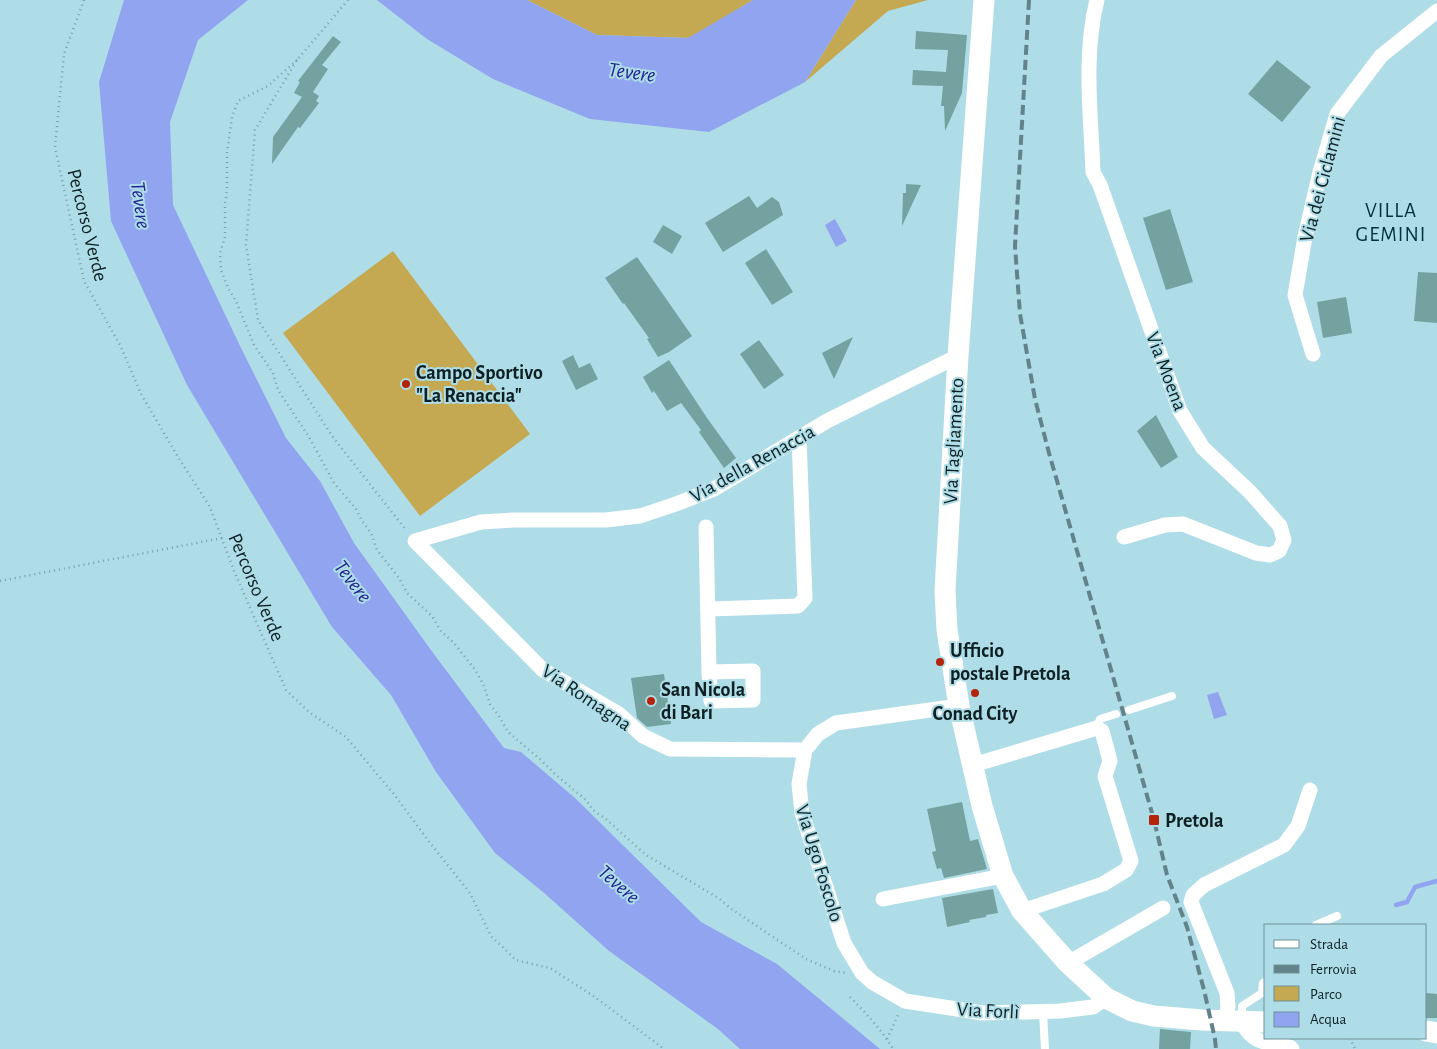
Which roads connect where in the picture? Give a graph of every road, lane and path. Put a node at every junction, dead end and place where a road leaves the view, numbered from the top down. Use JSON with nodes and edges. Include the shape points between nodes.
{"nodes":[{"id":1,"x":84,"y":0,"type":"edge"},
{"id":2,"x":348,"y":0,"type":"edge"},
{"id":3,"x":984,"y":0,"type":"edge"},
{"id":4,"x":1097,"y":0,"type":"edge"},
{"id":5,"x":1437,"y":11,"type":"edge"},
{"id":6,"x":1313,"y":354,"type":"dead end"},
{"id":7,"x":958,"y":356,"type":"junction"},
{"id":8,"x":799,"y":438,"type":"junction"},
{"id":9,"x":706,"y":527,"type":"dead end"},
{"id":10,"x":1124,"y":536,"type":"dead end"},
{"id":11,"x":222,"y":538,"type":"junction"},
{"id":12,"x":415,"y":541,"type":"junction"},
{"id":13,"x":0,"y":581,"type":"edge"},
{"id":14,"x":708,"y":609,"type":"junction"},
{"id":15,"x":709,"y":672,"type":"dead end"},
{"id":16,"x":1172,"y":696,"type":"dead end"},
{"id":17,"x":958,"y":706,"type":"junction"},
{"id":18,"x":1129,"y":710,"type":"dead end"},
{"id":19,"x":1116,"y":714,"type":"dead end"},
{"id":20,"x":1097,"y":728,"type":"junction"},
{"id":21,"x":805,"y":750,"type":"junction"},
{"id":22,"x":973,"y":765,"type":"junction"},
{"id":23,"x":1310,"y":790,"type":"dead end"},
{"id":24,"x":1003,"y":876,"type":"junction"},
{"id":25,"x":883,"y":899,"type":"dead end"},
{"id":26,"x":1163,"y":908,"type":"dead end"},
{"id":27,"x":1022,"y":911,"type":"junction"},
{"id":28,"x":1337,"y":916,"type":"dead end"},
{"id":29,"x":1318,"y":924,"type":"edge"},
{"id":30,"x":1068,"y":963,"type":"junction"},
{"id":31,"x":872,"y":982,"type":"joint"},
{"id":32,"x":1264,"y":983,"type":"edge"},
{"id":33,"x":850,"y":997,"type":"dead end"},
{"id":34,"x":1106,"y":998,"type":"junction"},
{"id":35,"x":905,"y":1001,"type":"junction"},
{"id":36,"x":1043,"y":1012,"type":"junction"},
{"id":37,"x":1233,"y":1021,"type":"junction"},
{"id":38,"x":1264,"y":1022,"type":"edge"},
{"id":39,"x":887,"y":1039,"type":"junction"},
{"id":40,"x":664,"y":1049,"type":"edge"},
{"id":41,"x":893,"y":1049,"type":"edge"},
{"id":42,"x":1045,"y":1049,"type":"edge"},
{"id":43,"x":1292,"y":1049,"type":"edge"}],
"edges":[{"from":1,"to":11,"type":"path","name":"Percorso Verde","via":[[64,54],[55,147],[84,281],[121,347],[141,394],[210,507]]},
{"from":2,"to":12,"type":"path","via":[[297,60],[255,130],[246,245],[258,320],[332,436]]},
{"from":3,"to":7,"type":"street","name":"Via Tagliamento"},
{"from":4,"to":10,"type":"street","name":"Via Moena","via":[[1089,67],[1093,172],[1180,411],[1203,448],[1250,492],[1280,526],[1284,540],[1279,550],[1270,555],[1256,553],[1183,524]]},
{"from":5,"to":6,"type":"street","name":"Via dei Ciclamini","via":[[1381,56],[1337,114],[1305,237],[1296,295]]},
{"from":7,"to":8,"type":"street","name":"Via della Renaccia"},
{"from":7,"to":17,"type":"street","name":"Via Tagliamento","via":[[945,591]]},
{"from":8,"to":12,"type":"street","name":"Via della Renaccia","via":[[714,489],[640,516],[606,520],[481,522]]},
{"from":8,"to":14,"type":"street","via":[[805,598],[798,606]]},
{"from":9,"to":14,"type":"street"},
{"from":11,"to":13,"type":"path"},
{"from":11,"to":40,"type":"path","name":"Percorso Verde","via":[[286,690],[309,712],[346,737],[393,792],[470,893],[491,936],[516,960],[550,968]]},
{"from":12,"to":21,"type":"street","name":"Via Romagna","via":[[543,670],[620,714],[643,736],[670,748]]},
{"from":14,"to":15,"type":"street"},
{"from":16,"to":18,"type":"lane"},
{"from":17,"to":21,"type":"street","via":[[836,723],[818,734]]},
{"from":17,"to":22,"type":"street","name":"Via Tagliamento"},
{"from":19,"to":20,"type":"lane","via":[[1100,719]]},
{"from":20,"to":22,"type":"street"},
{"from":20,"to":27,"type":"street","via":[[1102,731],[1110,761],[1105,776],[1131,861],[1126,870],[1104,884]]},
{"from":21,"to":31,"type":"street","name":"Via Ugo Foscolo","via":[[799,784],[802,813],[844,943],[862,973]]},
{"from":22,"to":24,"type":"street","name":"Via Tagliamento"},
{"from":23,"to":37,"type":"street","via":[[1298,826],[1284,844],[1204,885],[1192,895],[1191,902],[1226,993]]},
{"from":24,"to":25,"type":"street"},
{"from":24,"to":27,"type":"street","name":"Via Tagliamento"},
{"from":26,"to":30,"type":"street"},
{"from":27,"to":30,"type":"street","name":"Via Tagliamento"},
{"from":28,"to":29,"type":"lane"},
{"from":30,"to":34,"type":"street","name":"Via Tagliamento"},
{"from":31,"to":35,"type":"street","name":"Via Forlì"},
{"from":32,"to":37,"type":"lane","via":[[1262,993],[1242,1006]]},
{"from":33,"to":39,"type":"path"},
{"from":34,"to":36,"type":"street","name":"Via Forlì","via":[[1093,1006]]},
{"from":34,"to":37,"type":"street","name":"Via Tagliamento","via":[[1154,1016]]},
{"from":35,"to":36,"type":"street","name":"Via Forlì","via":[[982,1013]]},
{"from":35,"to":39,"type":"path"},
{"from":36,"to":42,"type":"lane"},
{"from":37,"to":38,"type":"street","name":"Via Tagliamento"},
{"from":37,"to":43,"type":"street","via":[[1256,1040]]},
{"from":39,"to":41,"type":"path"}]}
